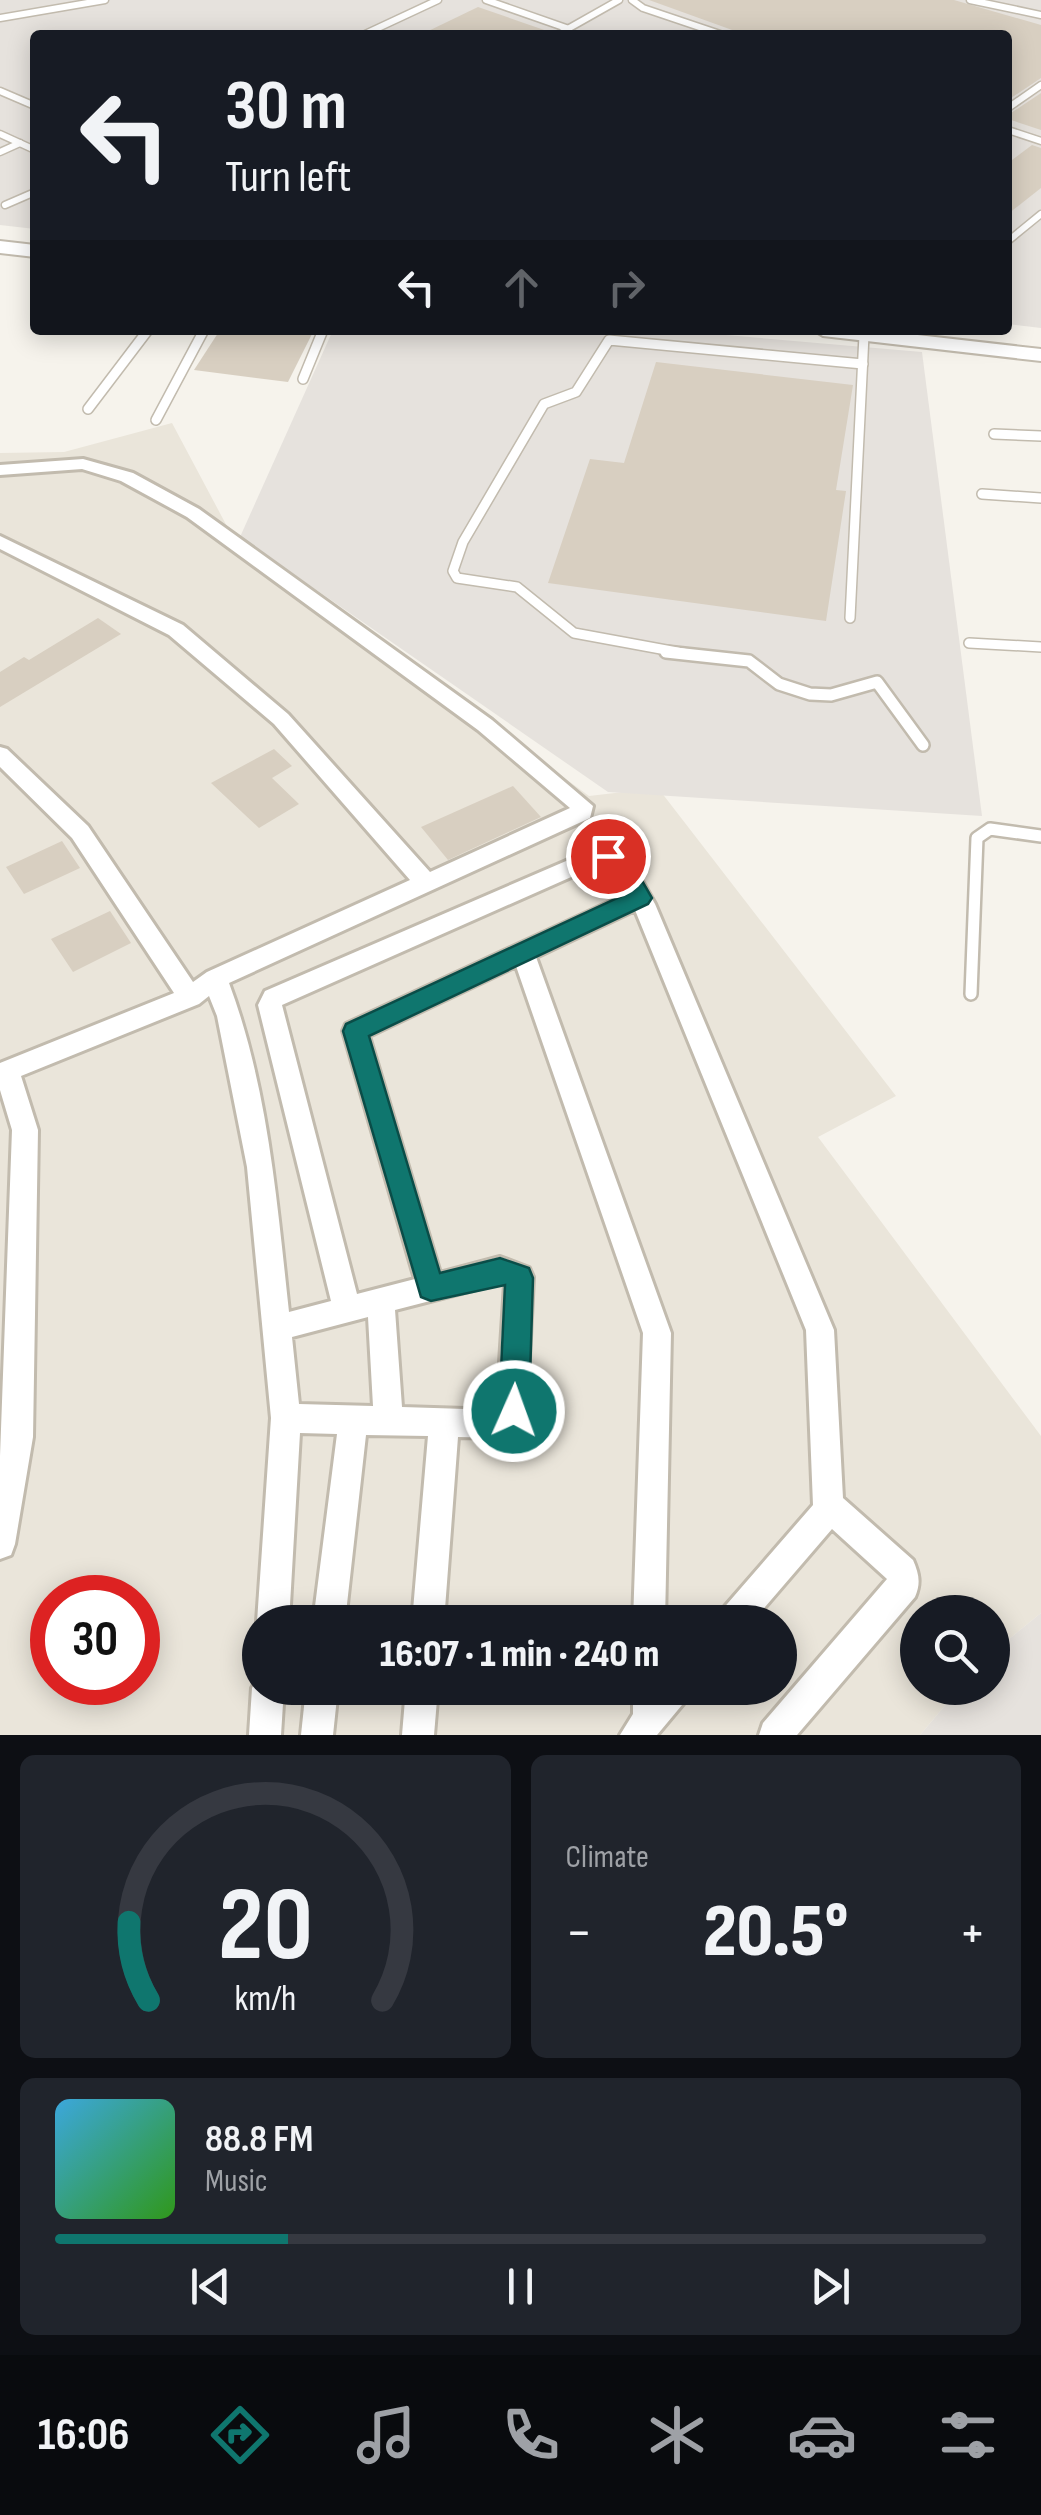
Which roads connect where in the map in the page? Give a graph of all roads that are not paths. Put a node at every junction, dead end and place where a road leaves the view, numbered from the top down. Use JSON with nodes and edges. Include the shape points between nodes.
{"nodes":[{"id":1,"x":106,"y":0,"type":"edge"},
{"id":2,"x":438,"y":0,"type":"edge"},
{"id":3,"x":486,"y":0,"type":"edge"},
{"id":4,"x":619,"y":0,"type":"edge"},
{"id":5,"x":632,"y":0,"type":"edge"},
{"id":6,"x":970,"y":0,"type":"edge"},
{"id":7,"x":1041,"y":15,"type":"edge"},
{"id":8,"x":0,"y":18,"type":"edge"},
{"id":9,"x":569,"y":28,"type":"junction"},
{"id":10,"x":374,"y":30,"type":"edge"},
{"id":11,"x":566,"y":30,"type":"edge"},
{"id":12,"x":708,"y":30,"type":"edge"},
{"id":13,"x":1041,"y":85,"type":"edge"},
{"id":14,"x":0,"y":91,"type":"edge"},
{"id":15,"x":30,"y":104,"type":"edge"},
{"id":16,"x":1012,"y":105,"type":"edge"},
{"id":17,"x":1012,"y":131,"type":"edge"},
{"id":18,"x":0,"y":134,"type":"edge"},
{"id":19,"x":1041,"y":141,"type":"edge"},
{"id":20,"x":20,"y":143,"type":"junction"},
{"id":21,"x":30,"y":148,"type":"edge"},
{"id":22,"x":0,"y":152,"type":"edge"},
{"id":23,"x":30,"y":194,"type":"edge"},
{"id":24,"x":6,"y":206,"type":"dead end"},
{"id":25,"x":1041,"y":214,"type":"edge"},
{"id":26,"x":0,"y":232,"type":"edge"},
{"id":27,"x":30,"y":235,"type":"edge"},
{"id":28,"x":1012,"y":238,"type":"edge"},
{"id":29,"x":0,"y":247,"type":"edge"},
{"id":30,"x":30,"y":250,"type":"edge"},
{"id":31,"x":144,"y":335,"type":"edge"},
{"id":32,"x":201,"y":335,"type":"edge"},
{"id":33,"x":321,"y":335,"type":"edge"},
{"id":34,"x":864,"y":335,"type":"joint"},
{"id":35,"x":1003,"y":335,"type":"edge"},
{"id":36,"x":1041,"y":339,"type":"edge"},
{"id":37,"x":1041,"y":355,"type":"edge"},
{"id":38,"x":863,"y":364,"type":"junction"},
{"id":39,"x":304,"y":379,"type":"dead end"},
{"id":40,"x":88,"y":409,"type":"dead end"},
{"id":41,"x":156,"y":420,"type":"dead end"},
{"id":42,"x":994,"y":434,"type":"dead end"},
{"id":43,"x":1041,"y":436,"type":"edge"},
{"id":44,"x":0,"y":470,"type":"edge"},
{"id":45,"x":982,"y":494,"type":"dead end"},
{"id":46,"x":1041,"y":498,"type":"edge"},
{"id":47,"x":0,"y":542,"type":"edge"},
{"id":48,"x":850,"y":618,"type":"dead end"},
{"id":49,"x":969,"y":643,"type":"dead end"},
{"id":50,"x":1041,"y":648,"type":"edge"},
{"id":51,"x":924,"y":745,"type":"dead end"},
{"id":52,"x":0,"y":754,"type":"edge"},
{"id":53,"x":1041,"y":836,"type":"edge"},
{"id":54,"x":428,"y":886,"type":"junction"},
{"id":55,"x":640,"y":898,"type":"junction"},
{"id":56,"x":522,"y":952,"type":"junction"},
{"id":57,"x":216,"y":980,"type":"junction"},
{"id":58,"x":971,"y":994,"type":"dead end"},
{"id":59,"x":190,"y":998,"type":"junction"},
{"id":60,"x":4,"y":1073,"type":"edge"},
{"id":61,"x":431,"y":1288,"type":"junction"},
{"id":62,"x":381,"y":1301,"type":"junction"},
{"id":63,"x":346,"y":1310,"type":"junction"},
{"id":64,"x":278,"y":1328,"type":"junction"},
{"id":65,"x":286,"y":1418,"type":"junction"},
{"id":66,"x":353,"y":1420,"type":"junction"},
{"id":67,"x":388,"y":1421,"type":"junction"},
{"id":68,"x":444,"y":1422,"type":"junction"},
{"id":69,"x":828,"y":1505,"type":"junction"},
{"id":70,"x":0,"y":1544,"type":"edge"},
{"id":71,"x":273,"y":1605,"type":"edge"},
{"id":72,"x":332,"y":1605,"type":"edge"},
{"id":73,"x":429,"y":1605,"type":"edge"},
{"id":74,"x":649,"y":1605,"type":"edge"},
{"id":75,"x":746,"y":1605,"type":"edge"},
{"id":76,"x":267,"y":1705,"type":"edge"},
{"id":77,"x":320,"y":1705,"type":"edge"},
{"id":78,"x":421,"y":1705,"type":"edge"},
{"id":79,"x":265,"y":1735,"type":"edge"},
{"id":80,"x":316,"y":1735,"type":"edge"},
{"id":81,"x":418,"y":1735,"type":"edge"},
{"id":82,"x":774,"y":1735,"type":"edge"}],
"edges":[{"from":1,"to":8,"type":"lane"},
{"from":2,"to":10,"type":"lane"},
{"from":3,"to":9,"type":"lane"},
{"from":4,"to":9,"type":"lane"},
{"from":5,"to":12,"type":"lane"},
{"from":6,"to":7,"type":"lane"},
{"from":9,"to":11,"type":"lane"},
{"from":13,"to":16,"type":"lane"},
{"from":14,"to":15,"type":"lane"},
{"from":17,"to":19,"type":"lane"},
{"from":18,"to":20,"type":"lane"},
{"from":20,"to":21,"type":"lane"},
{"from":20,"to":22,"type":"lane"},
{"from":23,"to":24,"type":"lane"},
{"from":25,"to":28,"type":"lane"},
{"from":26,"to":27,"type":"street"},
{"from":29,"to":30,"type":"street"},
{"from":31,"to":40,"type":"lane"},
{"from":32,"to":41,"type":"lane"},
{"from":33,"to":39,"type":"lane"},
{"from":34,"to":37,"type":"street"},
{"from":34,"to":38,"type":"lane"},
{"from":35,"to":36,"type":"street"},
{"from":38,"to":48,"type":"lane"},
{"from":38,"to":51,"type":"lane","via":[[609,340],[576,392],[544,404],[463,542],[453,571],[456,578],[517,587],[574,632],[749,660],[779,684],[810,694],[877,682]]},
{"from":42,"to":43,"type":"lane"},
{"from":44,"to":54,"type":"street","via":[[83,464],[127,477],[193,513],[485,724],[582,806],[580,816]]},
{"from":45,"to":46,"type":"lane"},
{"from":47,"to":54,"type":"street","via":[[176,630],[281,718]]},
{"from":49,"to":50,"type":"lane"},
{"from":52,"to":59,"type":"street","via":[[80,832]]},
{"from":53,"to":58,"type":"lane","via":[[990,829],[977,838]]},
{"from":54,"to":57,"type":"street"},
{"from":55,"to":56,"type":"street"},
{"from":55,"to":63,"type":"street","via":[[618,859],[594,857],[274,998],[270,1015]]},
{"from":55,"to":69,"type":"street","via":[[820,1330]]},
{"from":56,"to":61,"type":"street","via":[[355,1031]]},
{"from":56,"to":74,"type":"street","via":[[658,1333]]},
{"from":57,"to":59,"type":"street"},
{"from":57,"to":64,"type":"street","via":[[260,1166]]},
{"from":59,"to":60,"type":"street"},
{"from":60,"to":70,"type":"street","via":[[24,1149],[18,1437]]},
{"from":61,"to":62,"type":"street"},
{"from":61,"to":68,"type":"street","via":[[500,1270],[519,1278],[511,1419]]},
{"from":62,"to":63,"type":"street"},
{"from":62,"to":67,"type":"street"},
{"from":63,"to":64,"type":"street"},
{"from":64,"to":65,"type":"street"},
{"from":65,"to":66,"type":"street"},
{"from":65,"to":71,"type":"street"},
{"from":66,"to":67,"type":"street"},
{"from":66,"to":72,"type":"street"},
{"from":67,"to":68,"type":"street"},
{"from":68,"to":73,"type":"street"},
{"from":69,"to":75,"type":"street"},
{"from":69,"to":82,"type":"street","via":[[902,1571],[904,1586]]},
{"from":76,"to":79,"type":"street"},
{"from":77,"to":80,"type":"street"},
{"from":78,"to":81,"type":"street"}]}
